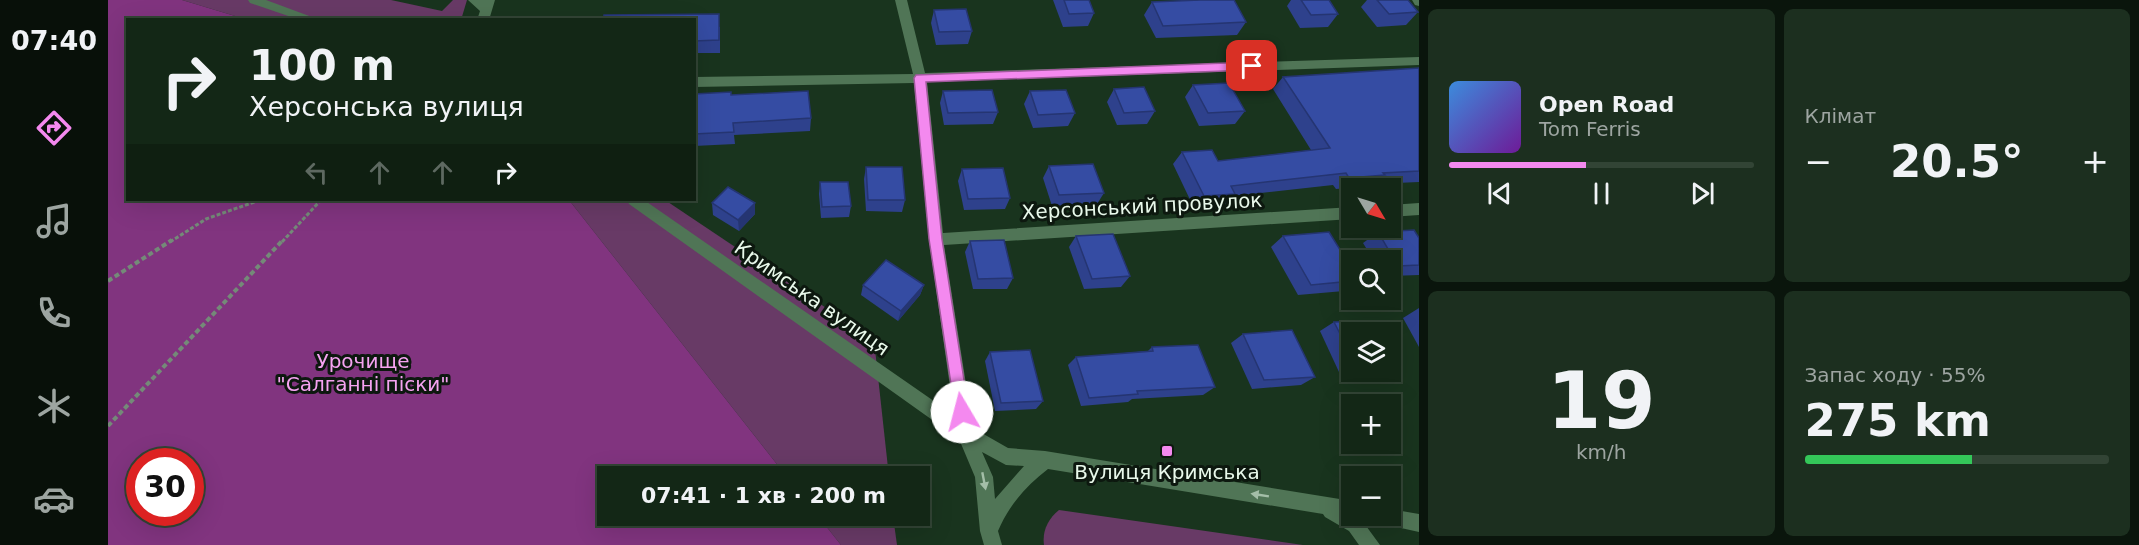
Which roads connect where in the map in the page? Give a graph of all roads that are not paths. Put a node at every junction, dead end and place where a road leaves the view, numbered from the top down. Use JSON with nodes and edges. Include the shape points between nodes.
{"nodes":[{"id":1,"x":254,"y":0,"type":"edge"},
{"id":2,"x":474,"y":0,"type":"edge"},
{"id":3,"x":901,"y":0,"type":"edge"},
{"id":4,"x":486,"y":10,"type":"edge"},
{"id":5,"x":308,"y":18,"type":"edge"},
{"id":6,"x":1419,"y":61,"type":"edge"},
{"id":7,"x":920,"y":78,"type":"junction"},
{"id":8,"x":696,"y":82,"type":"edge"},
{"id":9,"x":635,"y":201,"type":"edge"},
{"id":10,"x":1419,"y":209,"type":"edge"},
{"id":11,"x":1401,"y":210,"type":"edge"},
{"id":12,"x":1341,"y":214,"type":"edge"},
{"id":13,"x":936,"y":239,"type":"junction"},
{"id":14,"x":965,"y":433,"type":"junction"},
{"id":15,"x":1045,"y":460,"type":"junction"},
{"id":16,"x":1318,"y":504,"type":"junction"},
{"id":17,"x":1341,"y":508,"type":"edge"},
{"id":18,"x":1401,"y":520,"type":"edge"},
{"id":19,"x":1419,"y":523,"type":"edge"},
{"id":20,"x":991,"y":540,"type":"edge"},
{"id":21,"x":1371,"y":545,"type":"edge"}],
"edges":[{"from":1,"to":5,"type":"street"},
{"from":2,"to":4,"type":"street"},
{"from":3,"to":7,"type":"street"},
{"from":6,"to":7,"type":"street"},
{"from":7,"to":8,"type":"street"},
{"from":7,"to":13,"type":"street"},
{"from":9,"to":14,"type":"street","name":"Кримська вулиця"},
{"from":10,"to":11,"type":"street"},
{"from":12,"to":13,"type":"street","name":"Херсонський провулок"},
{"from":13,"to":14,"type":"street"},
{"from":14,"to":15,"type":"street","name":"Кримська вулиця","via":[[1006,456]]},
{"from":14,"to":20,"type":"street","one_way":true,"via":[[984,477]]},
{"from":16,"to":15,"type":"street","name":"Кримська вулиця","one_way":true},
{"from":15,"to":20,"type":"street","via":[[1001,502]]},
{"from":16,"to":17,"type":"street","name":"Кримська вулиця"},
{"from":16,"to":21,"type":"street","name":"Кримська вулиця","via":[[1355,525]]},
{"from":18,"to":19,"type":"street"}]}
